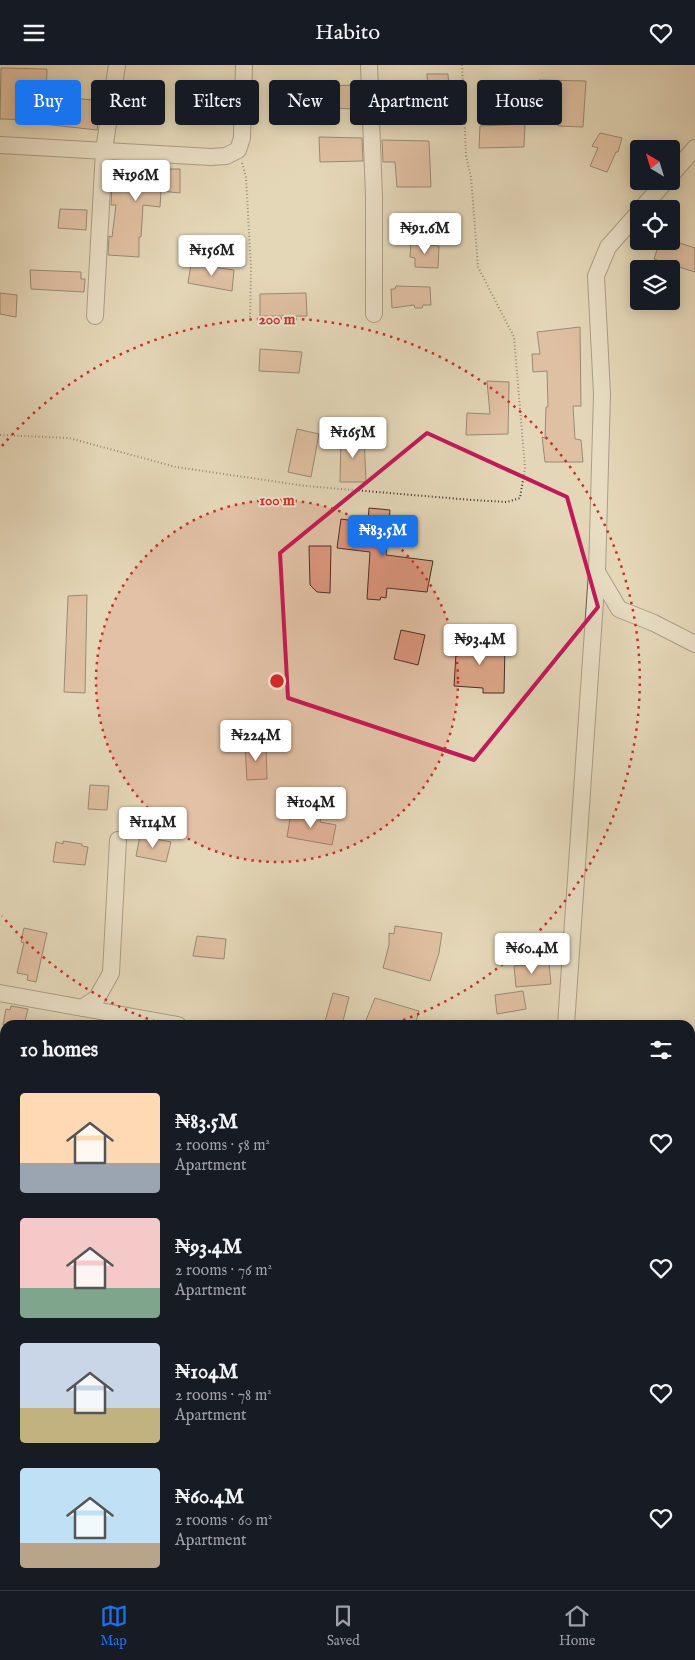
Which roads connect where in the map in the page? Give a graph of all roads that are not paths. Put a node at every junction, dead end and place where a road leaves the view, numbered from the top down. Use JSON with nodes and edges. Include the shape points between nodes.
{"nodes":[{"id":1,"x":117,"y":65,"type":"edge"},
{"id":2,"x":244,"y":65,"type":"edge"},
{"id":3,"x":369,"y":65,"type":"edge"},
{"id":4,"x":0,"y":145,"type":"edge"},
{"id":5,"x":695,"y":148,"type":"edge"},
{"id":6,"x":104,"y":150,"type":"junction"},
{"id":7,"x":680,"y":165,"type":"edge"},
{"id":8,"x":658,"y":190,"type":"edge"},
{"id":9,"x":650,"y":200,"type":"edge"},
{"id":10,"x":630,"y":222,"type":"edge"},
{"id":11,"x":374,"y":313,"type":"dead end"},
{"id":12,"x":95,"y":316,"type":"dead end"},
{"id":13,"x":596,"y":572,"type":"junction"},
{"id":14,"x":695,"y":644,"type":"edge"},
{"id":15,"x":118,"y":839,"type":"dead end"},
{"id":16,"x":0,"y":993,"type":"edge"},
{"id":17,"x":82,"y":1008,"type":"junction"},
{"id":18,"x":150,"y":1020,"type":"edge"},
{"id":19,"x":566,"y":1020,"type":"edge"}],
"edges":[{"from":1,"to":6,"type":"street"},
{"from":2,"to":6,"type":"street","via":[[242,138],[238,150],[226,156],[211,157]]},
{"from":3,"to":11,"type":"street"},
{"from":4,"to":6,"type":"street"},
{"from":5,"to":7,"type":"street"},
{"from":6,"to":12,"type":"street"},
{"from":8,"to":9,"type":"street"},
{"from":10,"to":13,"type":"street","via":[[608,247],[596,275],[602,394]]},
{"from":13,"to":14,"type":"street","via":[[619,609]]},
{"from":13,"to":19,"type":"street"},
{"from":15,"to":17,"type":"street","via":[[111,973],[97,998]]},
{"from":16,"to":17,"type":"street"},
{"from":17,"to":18,"type":"street"}]}
